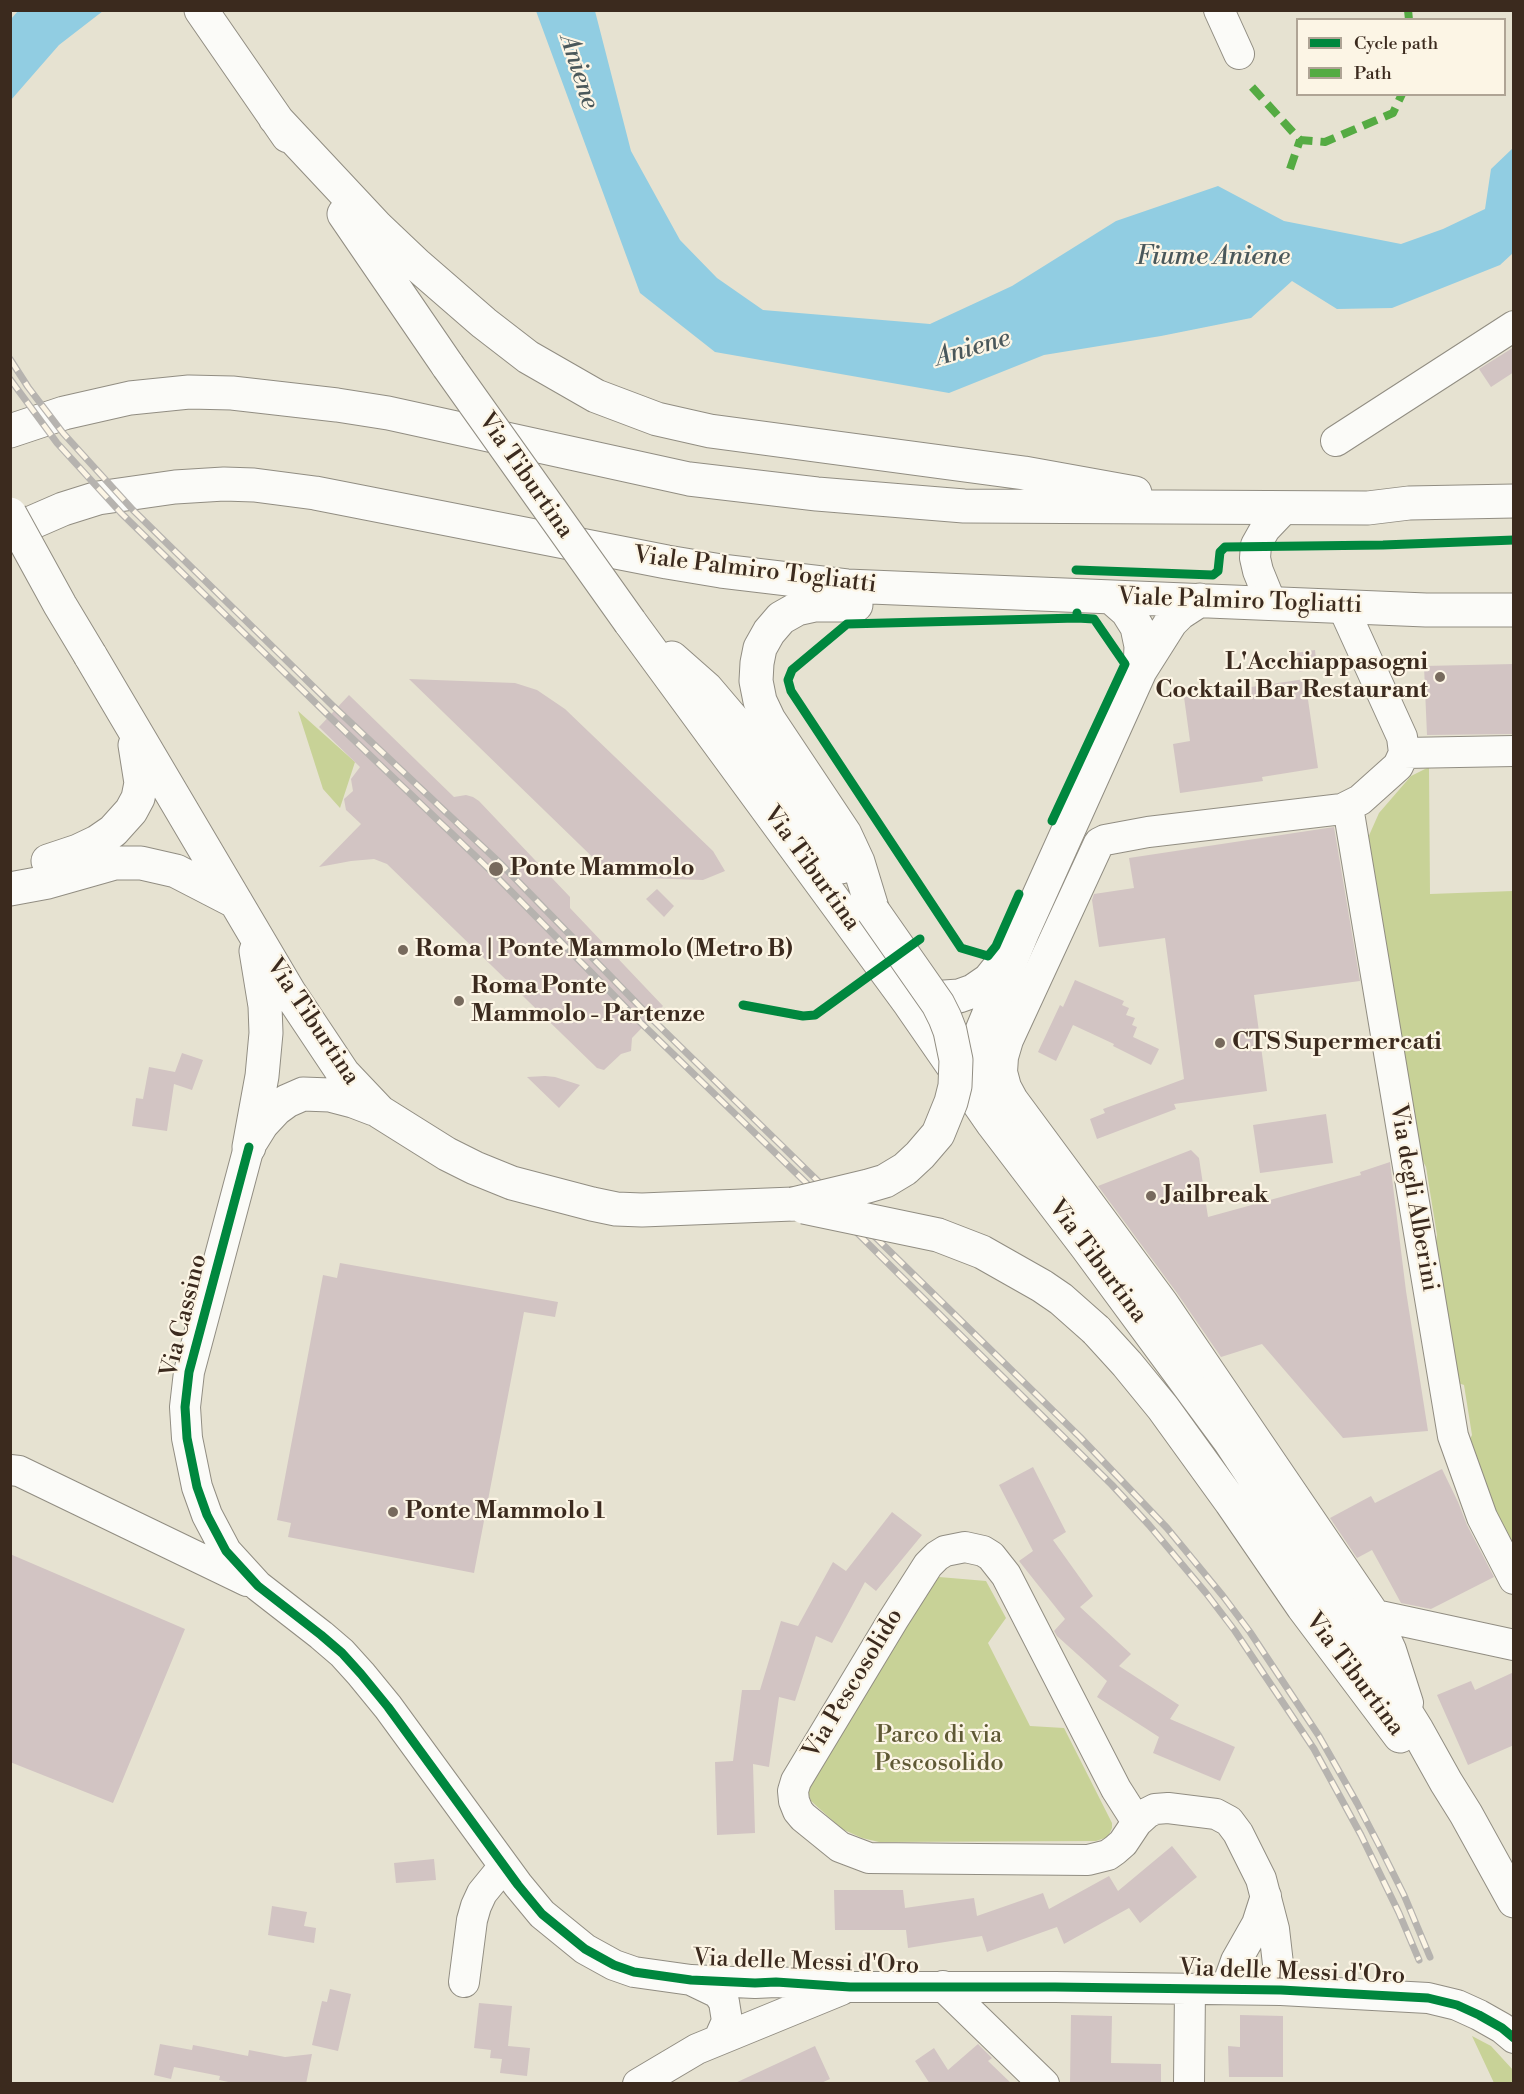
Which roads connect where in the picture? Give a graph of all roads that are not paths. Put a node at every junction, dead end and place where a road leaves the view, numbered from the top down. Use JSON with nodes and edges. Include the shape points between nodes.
{"nodes":[{"id":1,"x":201,"y":10,"type":"edge"},
{"id":2,"x":1219,"y":10,"type":"edge"},
{"id":3,"x":1239,"y":54,"type":"dead end"},
{"id":4,"x":275,"y":118,"type":"junction"},
{"id":5,"x":1514,"y":326,"type":"edge"},
{"id":6,"x":10,"y":431,"type":"edge"},
{"id":7,"x":1336,"y":441,"type":"dead end"},
{"id":8,"x":1514,"y":501,"type":"edge"},
{"id":9,"x":1201,"y":508,"type":"junction"},
{"id":10,"x":1285,"y":508,"type":"junction"},
{"id":11,"x":10,"y":514,"type":"edge"},
{"id":12,"x":10,"y":532,"type":"edge"},
{"id":13,"x":988,"y":592,"type":"junction"},
{"id":14,"x":1111,"y":597,"type":"junction"},
{"id":15,"x":1200,"y":600,"type":"junction"},
{"id":16,"x":1271,"y":603,"type":"junction"},
{"id":17,"x":1342,"y":605,"type":"junction"},
{"id":18,"x":1514,"y":610,"type":"edge"},
{"id":19,"x":630,"y":622,"type":"junction"},
{"id":20,"x":1140,"y":670,"type":"junction"},
{"id":21,"x":132,"y":728,"type":"junction"},
{"id":22,"x":1514,"y":751,"type":"edge"},
{"id":23,"x":1404,"y":753,"type":"junction"},
{"id":24,"x":803,"y":792,"type":"junction"},
{"id":25,"x":1348,"y":807,"type":"junction"},
{"id":26,"x":10,"y":869,"type":"edge"},
{"id":27,"x":10,"y":889,"type":"edge"},
{"id":28,"x":236,"y":902,"type":"junction"},
{"id":29,"x":1023,"y":931,"type":"junction"},
{"id":30,"x":253,"y":935,"type":"junction"},
{"id":31,"x":885,"y":969,"type":"junction"},
{"id":32,"x":380,"y":1112,"type":"junction"},
{"id":33,"x":993,"y":1124,"type":"junction"},
{"id":34,"x":249,"y":1147,"type":"junction"},
{"id":35,"x":793,"y":1204,"type":"junction"},
{"id":36,"x":10,"y":1470,"type":"edge"},
{"id":37,"x":213,"y":1527,"type":"junction"},
{"id":38,"x":162,"y":1539,"type":"junction"},
{"id":39,"x":191,"y":1555,"type":"junction"},
{"id":40,"x":1514,"y":1579,"type":"edge"},
{"id":41,"x":258,"y":1586,"type":"junction"},
{"id":42,"x":1375,"y":1615,"type":"junction"},
{"id":43,"x":1514,"y":1645,"type":"edge"},
{"id":44,"x":1416,"y":1730,"type":"junction"},
{"id":45,"x":1446,"y":1782,"type":"junction"},
{"id":46,"x":1137,"y":1822,"type":"junction"},
{"id":47,"x":504,"y":1866,"type":"junction"},
{"id":48,"x":1266,"y":1896,"type":"junction"},
{"id":49,"x":1514,"y":1901,"type":"edge"},
{"id":50,"x":691,"y":1980,"type":"junction"},
{"id":51,"x":464,"y":1982,"type":"dead end"},
{"id":52,"x":755,"y":1983,"type":"junction"},
{"id":53,"x":943,"y":1986,"type":"junction"},
{"id":54,"x":850,"y":1987,"type":"junction"},
{"id":55,"x":1190,"y":1989,"type":"junction"},
{"id":56,"x":1226,"y":1989,"type":"junction"},
{"id":57,"x":1281,"y":1990,"type":"junction"},
{"id":58,"x":759,"y":2023,"type":"junction"},
{"id":59,"x":1514,"y":2038,"type":"edge"},
{"id":60,"x":719,"y":2039,"type":"junction"},
{"id":61,"x":638,"y":2084,"type":"edge"},
{"id":62,"x":1044,"y":2084,"type":"edge"},
{"id":63,"x":1189,"y":2084,"type":"edge"}],
"edges":[{"from":1,"to":4,"type":"main road","name":"Via Tiburtina"},
{"from":2,"to":3,"type":"street"},
{"from":4,"to":9,"type":"main road","via":[[377,227],[484,323],[555,374],[613,403],[657,419],[710,431],[1024,473]]},
{"from":4,"to":19,"type":"main road","name":"Via Tiburtina","bridge":true},
{"from":5,"to":7,"type":"street"},
{"from":6,"to":9,"type":"main road","via":[[64,413],[130,398],[189,392],[232,393],[388,413],[689,479],[964,506]]},
{"from":8,"to":10,"type":"main road"},
{"from":9,"to":10,"type":"main road"},
{"from":10,"to":16,"type":"street","via":[[1256,545],[1258,571]]},
{"from":11,"to":21,"type":"main road","name":"Via Tiburtina","bridge":true},
{"from":12,"to":13,"type":"main road","name":"Viale Palmiro Togliatti","via":[[98,498],[175,487],[254,485],[315,493],[721,571],[847,586]]},
{"from":13,"to":14,"type":"main road","name":"Viale Palmiro Togliatti"},
{"from":13,"to":24,"type":"main road","via":[[959,602],[928,606],[815,605],[788,613],[774,625],[758,656],[757,690]]},
{"from":14,"to":15,"type":"main road","name":"Viale Palmiro Togliatti"},
{"from":14,"to":20,"type":"main road","via":[[1137,627]]},
{"from":15,"to":16,"type":"main road","name":"Viale Palmiro Togliatti"},
{"from":15,"to":20,"type":"main road","via":[[1171,622]]},
{"from":16,"to":17,"type":"main road","name":"Viale Palmiro Togliatti"},
{"from":17,"to":18,"type":"main road","name":"Viale Palmiro Togliatti"},
{"from":17,"to":23,"type":"street","via":[[1402,737]]},
{"from":19,"to":24,"type":"main road","via":[[706,688],[752,742]]},
{"from":19,"to":31,"type":"main road","name":"Via Tiburtina"},
{"from":20,"to":29,"type":"main road"},
{"from":21,"to":26,"type":"main road","via":[[141,783],[136,802],[126,817],[105,837],[78,851]]},
{"from":21,"to":28,"type":"main road","name":"Via Tiburtina"},
{"from":22,"to":23,"type":"street"},
{"from":23,"to":25,"type":"street","via":[[1398,766]]},
{"from":24,"to":35,"type":"main road","bridge":true,"via":[[852,848],[873,911],[938,1004],[950,1031],[956,1060],[951,1102],[938,1134],[905,1169],[885,1181]]},
{"from":25,"to":40,"type":"street","name":"Via degli Alberini","via":[[1453,1436],[1482,1516]]},
{"from":25,"to":42,"type":"street","name":"Via Tiburtina","via":[[1148,832],[1099,843],[1008,1040],[1002,1072],[1013,1100],[1163,1303]]},
{"from":27,"to":28,"type":"main road","via":[[115,863],[141,862],[176,872]]},
{"from":28,"to":30,"type":"main road","name":"Via Tiburtina"},
{"from":29,"to":31,"type":"main road","via":[[989,980],[959,996],[938,999],[920,995]]},
{"from":29,"to":33,"type":"main road","via":[[978,1048],[977,1079]]},
{"from":30,"to":32,"type":"main road","name":"Via Tiburtina","via":[[350,1083]]},
{"from":30,"to":34,"type":"main road","via":[[266,1033]]},
{"from":31,"to":33,"type":"main road","name":"Via Tiburtina"},
{"from":32,"to":34,"type":"main road","via":[[330,1095],[303,1094],[276,1109]]},
{"from":32,"to":35,"type":"main road","name":"Via Tiburtina","via":[[475,1168],[512,1183],[582,1202],[642,1210]]},
{"from":33,"to":44,"type":"main road","name":"Via Tiburtina","via":[[1229,1440]]},
{"from":34,"to":37,"type":"street","name":"Via Cassino","via":[[197,1341],[185,1407],[197,1487]]},
{"from":35,"to":45,"type":"main road","name":"Via Tiburtina","bridge":true,"via":[[938,1235],[982,1252],[1061,1299],[1096,1330],[1163,1408],[1394,1730]]},
{"from":36,"to":38,"type":"street"},
{"from":37,"to":38,"type":"street"},
{"from":37,"to":39,"type":"street","via":[[209,1547]]},
{"from":37,"to":41,"type":"street","name":"Via Cassino","via":[[226,1551]]},
{"from":38,"to":39,"type":"street"},
{"from":39,"to":41,"type":"street"},
{"from":41,"to":47,"type":"street","name":"Via delle Messi d'Oro","via":[[328,1641],[361,1674]]},
{"from":42,"to":43,"type":"street"},
{"from":42,"to":44,"type":"street","name":"Via Tiburtina","via":[[1391,1650]]},
{"from":44,"to":45,"type":"main road","name":"Via Tiburtina"},
{"from":45,"to":49,"type":"main road","name":"Via Tiburtina"},
{"from":46,"to":46,"type":"street","name":"Via Pescosolido","via":[[999,1565],[983,1551],[965,1547],[945,1551],[928,1564],[793,1791],[803,1817],[840,1847],[869,1858],[1088,1860],[1115,1850]]},
{"from":46,"to":48,"type":"street","name":"Via Pescosolido","via":[[1160,1808],[1224,1817],[1245,1845]]},
{"from":47,"to":50,"type":"street","name":"Via delle Messi d'Oro","via":[[542,1914],[599,1958],[634,1972]]},
{"from":47,"to":51,"type":"street","via":[[476,1906]]},
{"from":48,"to":56,"type":"street"},
{"from":48,"to":57,"type":"street","name":"Via Pescosolido"},
{"from":50,"to":52,"type":"street","name":"Via delle Messi d'Oro"},
{"from":50,"to":60,"type":"street","via":[[718,1993],[724,2002],[727,2021]]},
{"from":52,"to":54,"type":"street","name":"Via delle Messi d'Oro"},
{"from":52,"to":58,"type":"street","via":[[767,2001]]},
{"from":53,"to":54,"type":"street","name":"Via delle Messi d'Oro"},
{"from":53,"to":55,"type":"street","name":"Via delle Messi d'Oro"},
{"from":53,"to":62,"type":"street"},
{"from":54,"to":58,"type":"street"},
{"from":55,"to":56,"type":"street","name":"Via delle Messi d'Oro"},
{"from":55,"to":63,"type":"street"},
{"from":56,"to":57,"type":"street","name":"Via delle Messi d'Oro"},
{"from":57,"to":59,"type":"street","name":"Via delle Messi d'Oro","via":[[1434,1999],[1479,2015]]},
{"from":58,"to":60,"type":"street"},
{"from":60,"to":61,"type":"street"}]}
